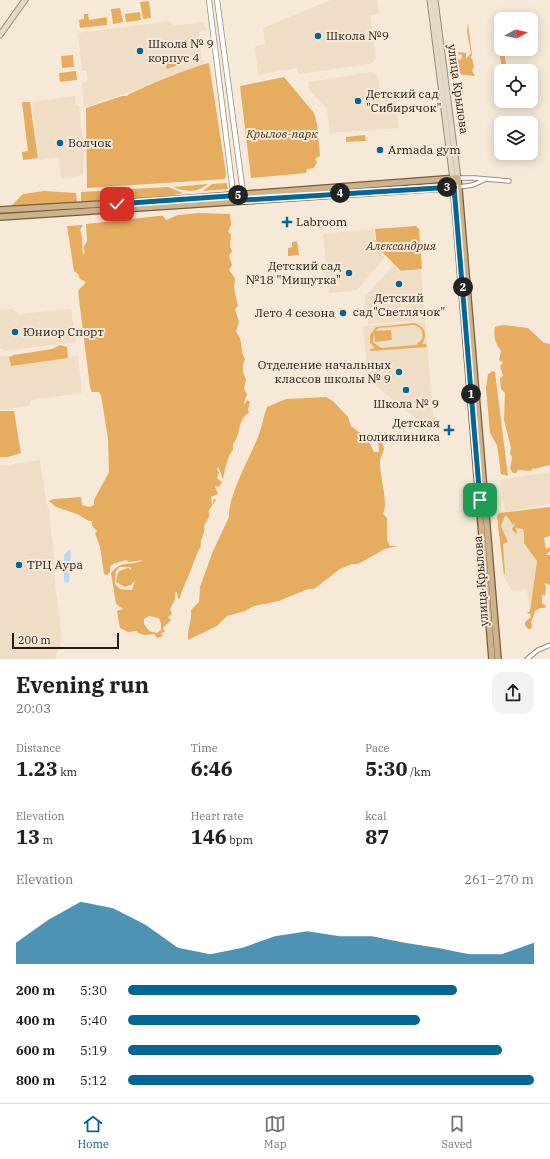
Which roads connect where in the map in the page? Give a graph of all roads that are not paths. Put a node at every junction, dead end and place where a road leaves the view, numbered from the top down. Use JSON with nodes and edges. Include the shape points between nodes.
{"nodes":[{"id":1,"x":25,"y":0,"type":"edge"},
{"id":2,"x":209,"y":0,"type":"edge"},
{"id":3,"x":216,"y":0,"type":"edge"},
{"id":4,"x":430,"y":0,"type":"edge"},
{"id":5,"x":435,"y":0,"type":"edge"},
{"id":6,"x":0,"y":35,"type":"edge"},
{"id":7,"x":456,"y":179,"type":"junction"},
{"id":8,"x":486,"y":179,"type":"junction"},
{"id":9,"x":509,"y":182,"type":"dead end"},
{"id":10,"x":456,"y":187,"type":"junction"},
{"id":11,"x":243,"y":197,"type":"junction"},
{"id":12,"x":234,"y":198,"type":"junction"},
{"id":13,"x":0,"y":210,"type":"edge"},
{"id":14,"x":0,"y":216,"type":"edge"},
{"id":15,"x":483,"y":506,"type":"junction"},
{"id":16,"x":550,"y":644,"type":"edge"},
{"id":17,"x":492,"y":659,"type":"edge"},
{"id":18,"x":498,"y":659,"type":"edge"},
{"id":19,"x":527,"y":659,"type":"edge"}],
"edges":[{"from":1,"to":6,"type":"main road"},
{"from":2,"to":12,"type":"street"},
{"from":3,"to":11,"type":"street"},
{"from":4,"to":7,"type":"main road","name":"улица Крылова"},
{"from":5,"to":7,"type":"main road","name":"улица Крылова"},
{"from":7,"to":8,"type":"street"},
{"from":7,"to":10,"type":"main road","name":"улица Крылова"},
{"from":7,"to":11,"type":"main road"},
{"from":8,"to":9,"type":"street"},
{"from":8,"to":10,"type":"street","via":[[473,185]]},
{"from":10,"to":11,"type":"main road","via":[[252,200]]},
{"from":10,"to":15,"type":"main road","name":"улица Крылова"},
{"from":11,"to":12,"type":"main road"},
{"from":12,"to":13,"type":"main road"},
{"from":12,"to":14,"type":"main road"},
{"from":15,"to":17,"type":"main road","name":"улица Крылова"},
{"from":15,"to":18,"type":"main road","name":"улица Крылова"},
{"from":16,"to":19,"type":"street"}]}
